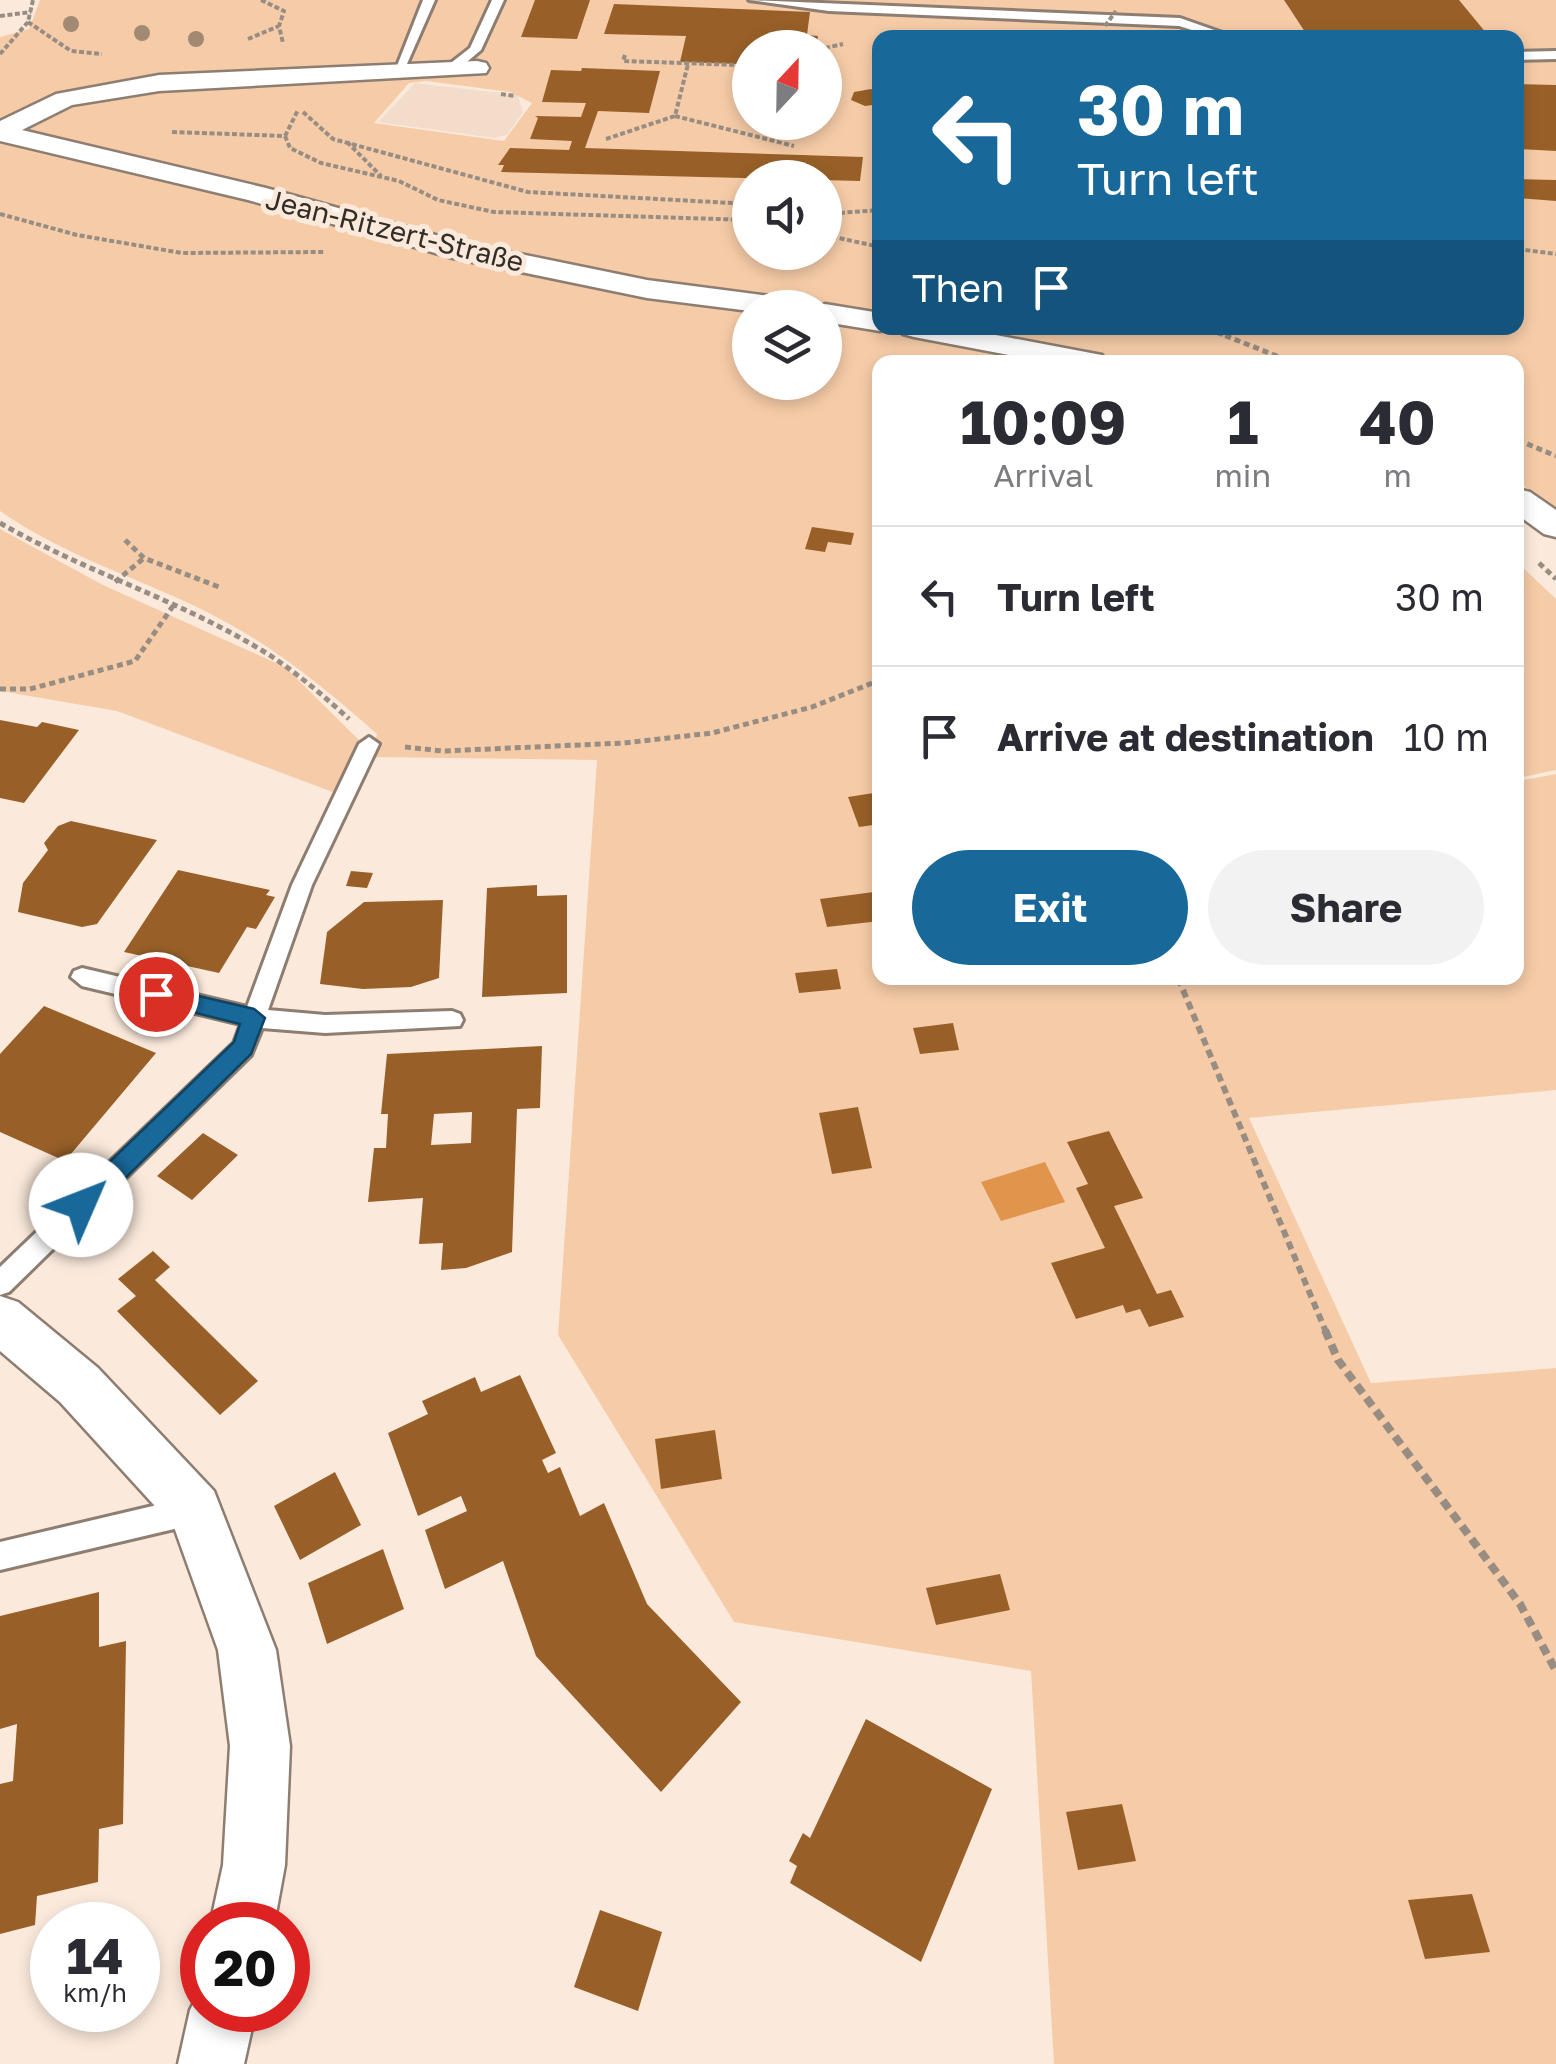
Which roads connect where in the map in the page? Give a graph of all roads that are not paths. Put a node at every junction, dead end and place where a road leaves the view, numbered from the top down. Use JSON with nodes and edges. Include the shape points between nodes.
{"nodes":[{"id":1,"x":430,"y":0,"type":"edge"},
{"id":2,"x":498,"y":0,"type":"edge"},
{"id":3,"x":755,"y":0,"type":"edge"},
{"id":4,"x":1199,"y":30,"type":"edge"},
{"id":5,"x":1524,"y":56,"type":"edge"},
{"id":6,"x":1556,"y":56,"type":"edge"},
{"id":7,"x":464,"y":69,"type":"joint"},
{"id":8,"x":398,"y":73,"type":"junction"},
{"id":9,"x":0,"y":132,"type":"edge"},
{"id":10,"x":732,"y":300,"type":"edge"},
{"id":11,"x":842,"y":316,"type":"edge"},
{"id":12,"x":872,"y":321,"type":"edge"},
{"id":13,"x":950,"y":335,"type":"edge"},
{"id":14,"x":1055,"y":355,"type":"edge"},
{"id":15,"x":1524,"y":504,"type":"edge"},
{"id":16,"x":1556,"y":526,"type":"edge"},
{"id":17,"x":369,"y":744,"type":"road end"},
{"id":18,"x":82,"y":977,"type":"dead end"},
{"id":19,"x":254,"y":1018,"type":"junction"},
{"id":20,"x":452,"y":1020,"type":"dead end"},
{"id":21,"x":0,"y":1284,"type":"edge"},
{"id":22,"x":0,"y":1318,"type":"edge"},
{"id":23,"x":195,"y":1510,"type":"junction"},
{"id":24,"x":0,"y":1556,"type":"edge"},
{"id":25,"x":247,"y":1902,"type":"edge"},
{"id":26,"x":217,"y":2032,"type":"edge"},
{"id":27,"x":208,"y":2064,"type":"edge"},
{"id":28,"x":220,"y":2064,"type":"edge"}],
"edges":[{"from":1,"to":8,"type":"lane"},
{"from":2,"to":7,"type":"lane"},
{"from":3,"to":4,"type":"lane","via":[[1165,21]]},
{"from":5,"to":6,"type":"lane"},
{"from":7,"to":8,"type":"street"},
{"from":8,"to":9,"type":"street","via":[[101,91],[65,99]]},
{"from":9,"to":10,"type":"street","name":"Jean-Ritzert-Straße","via":[[452,249]]},
{"from":11,"to":12,"type":"street"},
{"from":13,"to":14,"type":"street"},
{"from":15,"to":16,"type":"street"},
{"from":17,"to":19,"type":"lane","via":[[302,885]]},
{"from":18,"to":19,"type":"lane"},
{"from":19,"to":20,"type":"lane","via":[[325,1024]]},
{"from":19,"to":21,"type":"lane","via":[[243,1048]]},
{"from":22,"to":23,"type":"street","via":[[79,1386]]},
{"from":23,"to":24,"type":"lane"},
{"from":23,"to":25,"type":"street","via":[[247,1650],[260,1746]]},
{"from":26,"to":27,"type":"street"},
{"from":27,"to":28,"type":"street"}]}
